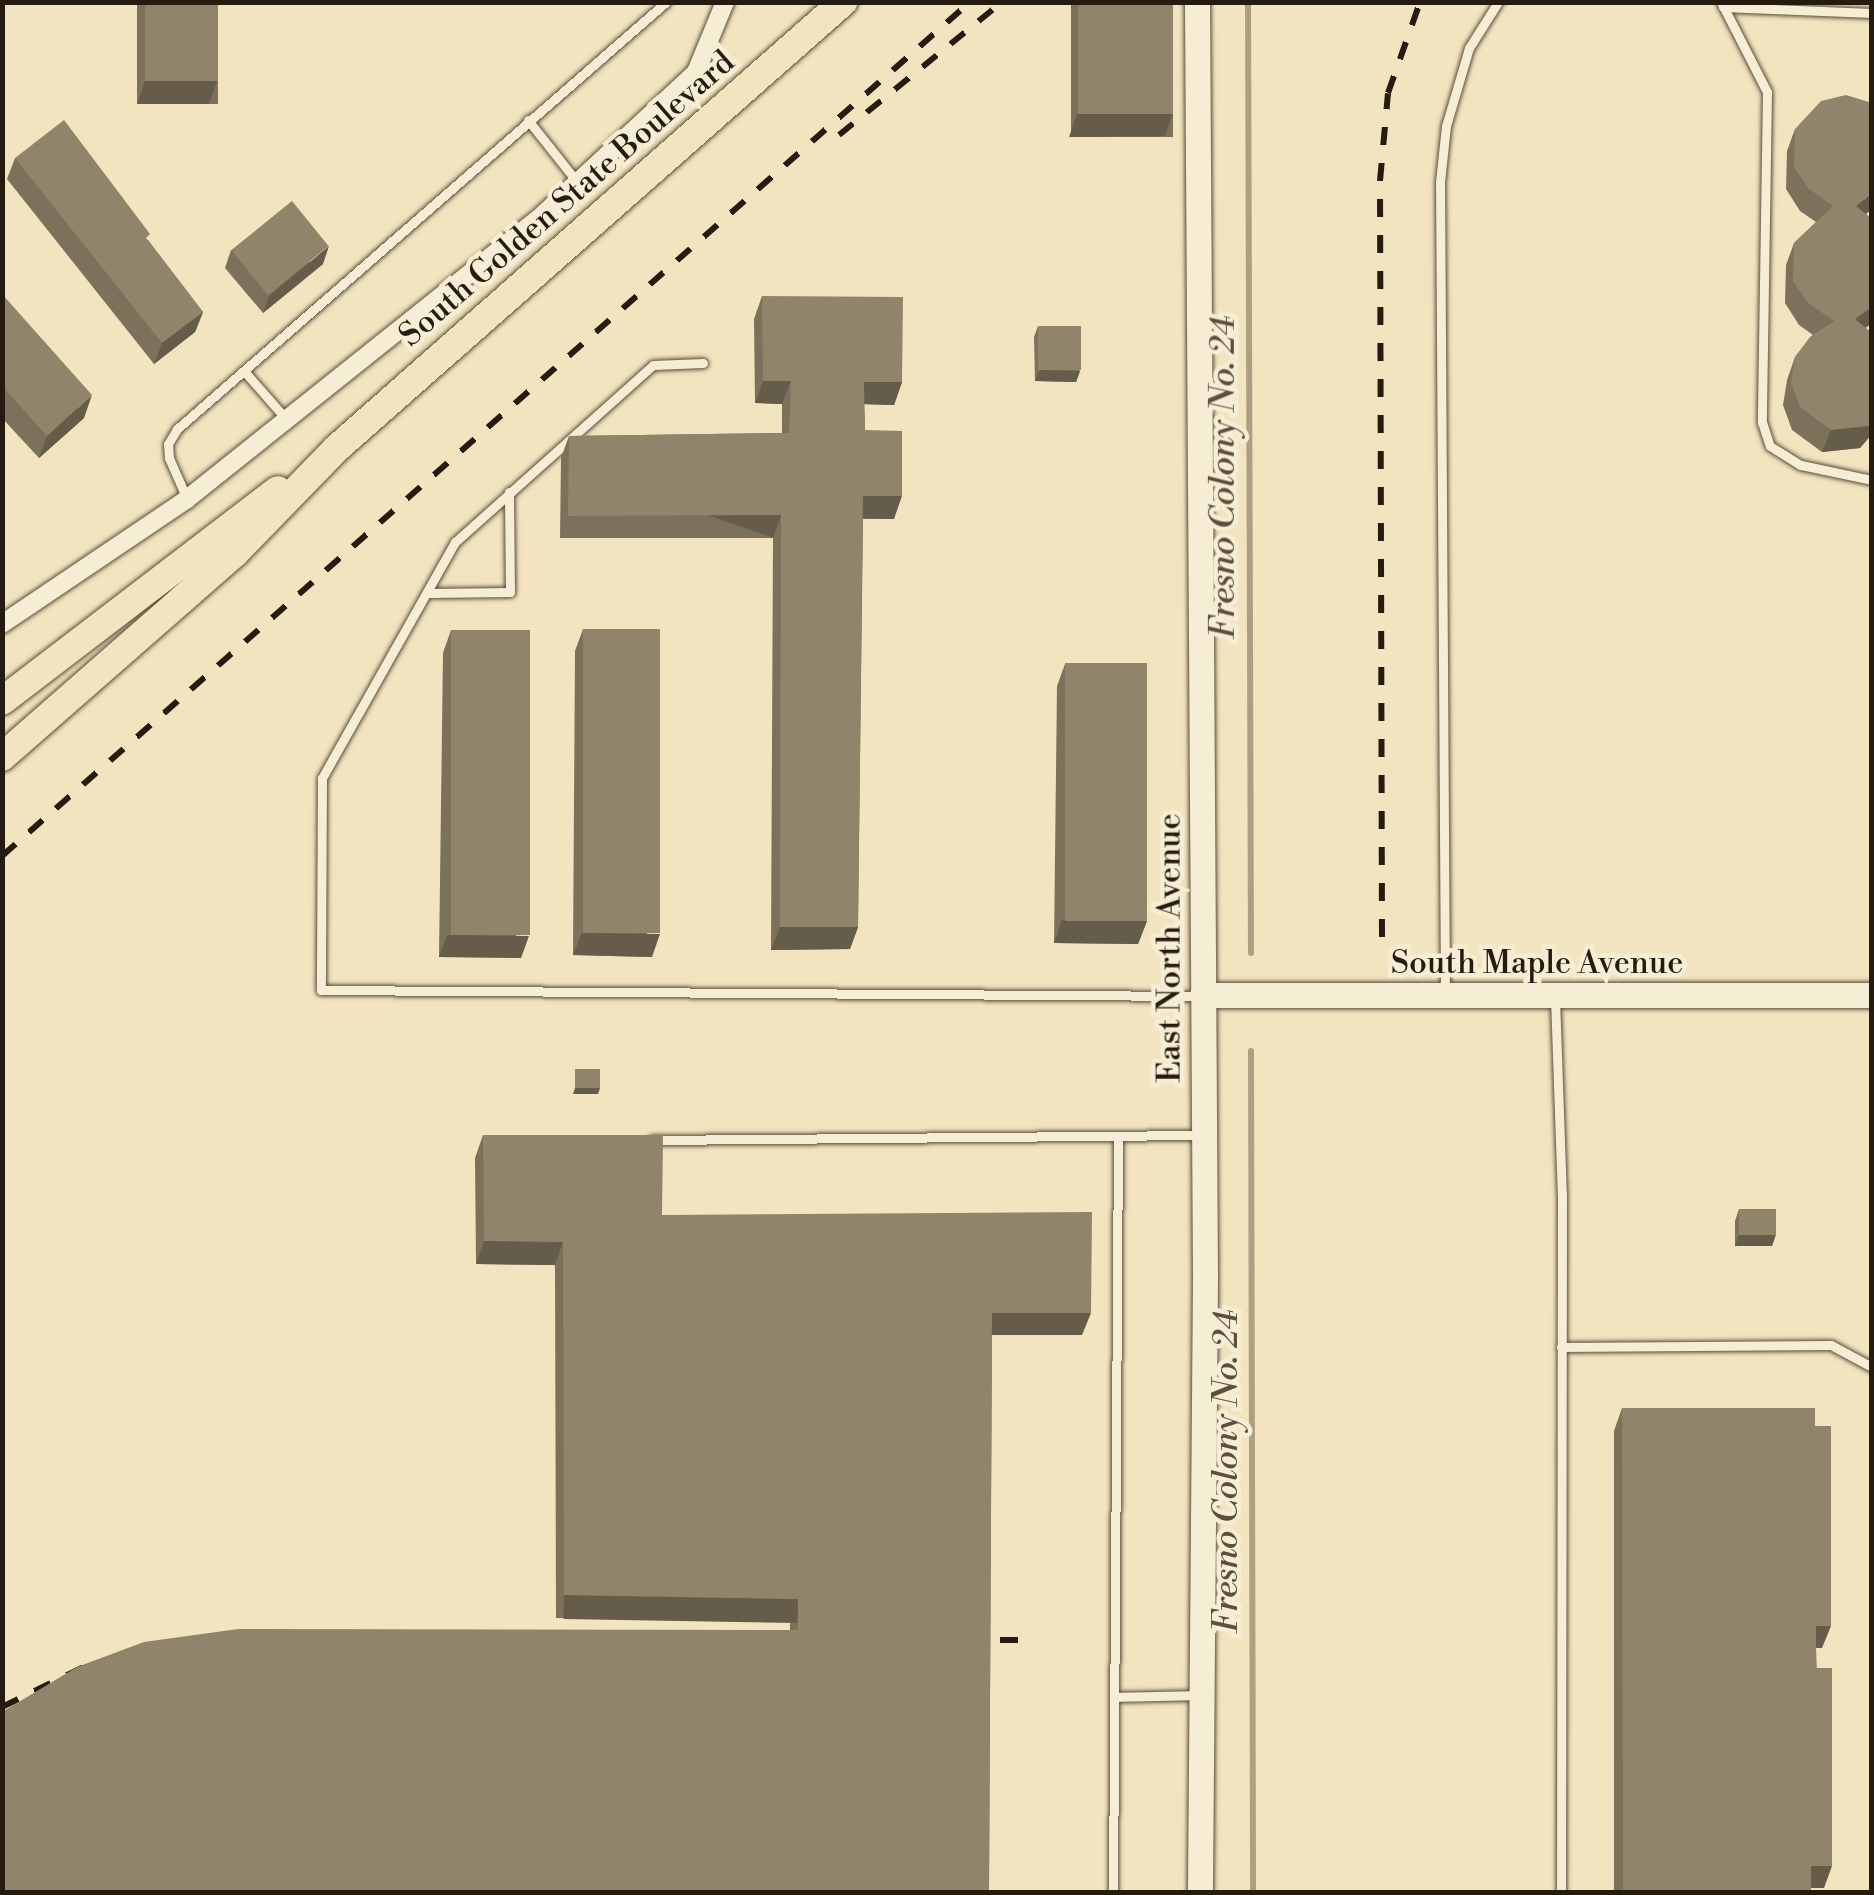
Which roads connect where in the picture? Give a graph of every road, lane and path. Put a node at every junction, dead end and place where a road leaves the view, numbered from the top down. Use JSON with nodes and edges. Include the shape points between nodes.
{"nodes":[{"id":1,"x":666,"y":2,"type":"edge"},
{"id":2,"x":726,"y":2,"type":"edge"},
{"id":3,"x":843,"y":2,"type":"edge"},
{"id":4,"x":1197,"y":2,"type":"edge"},
{"id":5,"x":1498,"y":2,"type":"edge"},
{"id":6,"x":1722,"y":5,"type":"edge"},
{"id":7,"x":1872,"y":13,"type":"edge"},
{"id":8,"x":528,"y":120,"type":"junction"},
{"id":9,"x":578,"y":182,"type":"junction"},
{"id":10,"x":703,"y":363,"type":"dead end"},
{"id":11,"x":244,"y":371,"type":"junction"},
{"id":12,"x":287,"y":420,"type":"junction"},
{"id":13,"x":568,"y":443,"type":"junction"},
{"id":14,"x":586,"y":443,"type":"edge"},
{"id":15,"x":337,"y":448,"type":"junction"},
{"id":16,"x":1872,"y":480,"type":"edge"},
{"id":17,"x":510,"y":492,"type":"junction"},
{"id":18,"x":187,"y":499,"type":"junction"},
{"id":19,"x":430,"y":593,"type":"junction"},
{"id":20,"x":2,"y":624,"type":"edge"},
{"id":21,"x":2,"y":701,"type":"edge"},
{"id":22,"x":2,"y":757,"type":"edge"},
{"id":23,"x":1872,"y":995,"type":"edge"},
{"id":24,"x":1202,"y":996,"type":"junction"},
{"id":25,"x":1445,"y":996,"type":"junction"},
{"id":26,"x":1555,"y":996,"type":"junction"},
{"id":27,"x":1204,"y":1135,"type":"junction"},
{"id":28,"x":1118,"y":1136,"type":"junction"},
{"id":29,"x":630,"y":1140,"type":"edge"},
{"id":30,"x":1561,"y":1347,"type":"junction"},
{"id":31,"x":1872,"y":1367,"type":"edge"},
{"id":32,"x":1202,"y":1695,"type":"junction"},
{"id":33,"x":1114,"y":1697,"type":"junction"},
{"id":34,"x":1113,"y":1892,"type":"edge"},
{"id":35,"x":1200,"y":1892,"type":"edge"},
{"id":36,"x":1561,"y":1892,"type":"edge"}],
"edges":[{"from":1,"to":8,"type":"lane"},
{"from":2,"to":9,"type":"street","via":[[696,72]]},
{"from":3,"to":15,"type":"main road","name":"South Golden State Boulevard"},
{"from":4,"to":24,"type":"street","name":"East North Avenue"},
{"from":5,"to":25,"type":"lane","via":[[1470,48],[1446,126],[1440,182]]},
{"from":6,"to":7,"type":"lane"},
{"from":6,"to":16,"type":"lane","via":[[1767,92],[1762,422],[1770,446],[1800,465]]},
{"from":8,"to":9,"type":"lane"},
{"from":8,"to":11,"type":"lane"},
{"from":9,"to":12,"type":"street"},
{"from":10,"to":13,"type":"lane","via":[[653,365]]},
{"from":11,"to":12,"type":"lane"},
{"from":11,"to":18,"type":"lane","via":[[168,444]]},
{"from":12,"to":18,"type":"street"},
{"from":13,"to":14,"type":"lane"},
{"from":13,"to":17,"type":"lane"},
{"from":15,"to":21,"type":"main road","name":"South Golden State Boulevard"},
{"from":15,"to":22,"type":"main road","name":"South Golden State Boulevard","via":[[234,553]]},
{"from":17,"to":19,"type":"lane","via":[[456,542]]},
{"from":17,"to":19,"type":"lane","via":[[510,592]]},
{"from":18,"to":20,"type":"street"},
{"from":19,"to":24,"type":"lane","via":[[322,778],[321,990]]},
{"from":23,"to":26,"type":"street","name":"South Maple Avenue"},
{"from":24,"to":25,"type":"street","name":"South Maple Avenue"},
{"from":24,"to":27,"type":"street","name":"East North Avenue"},
{"from":25,"to":26,"type":"street","name":"South Maple Avenue"},
{"from":26,"to":30,"type":"lane"},
{"from":27,"to":28,"type":"lane"},
{"from":27,"to":32,"type":"street","name":"East North Avenue"},
{"from":28,"to":29,"type":"lane"},
{"from":28,"to":33,"type":"lane"},
{"from":30,"to":31,"type":"lane","via":[[1832,1345]]},
{"from":30,"to":36,"type":"lane"},
{"from":32,"to":33,"type":"lane"},
{"from":32,"to":35,"type":"street","name":"East North Avenue"},
{"from":33,"to":34,"type":"lane"}]}
